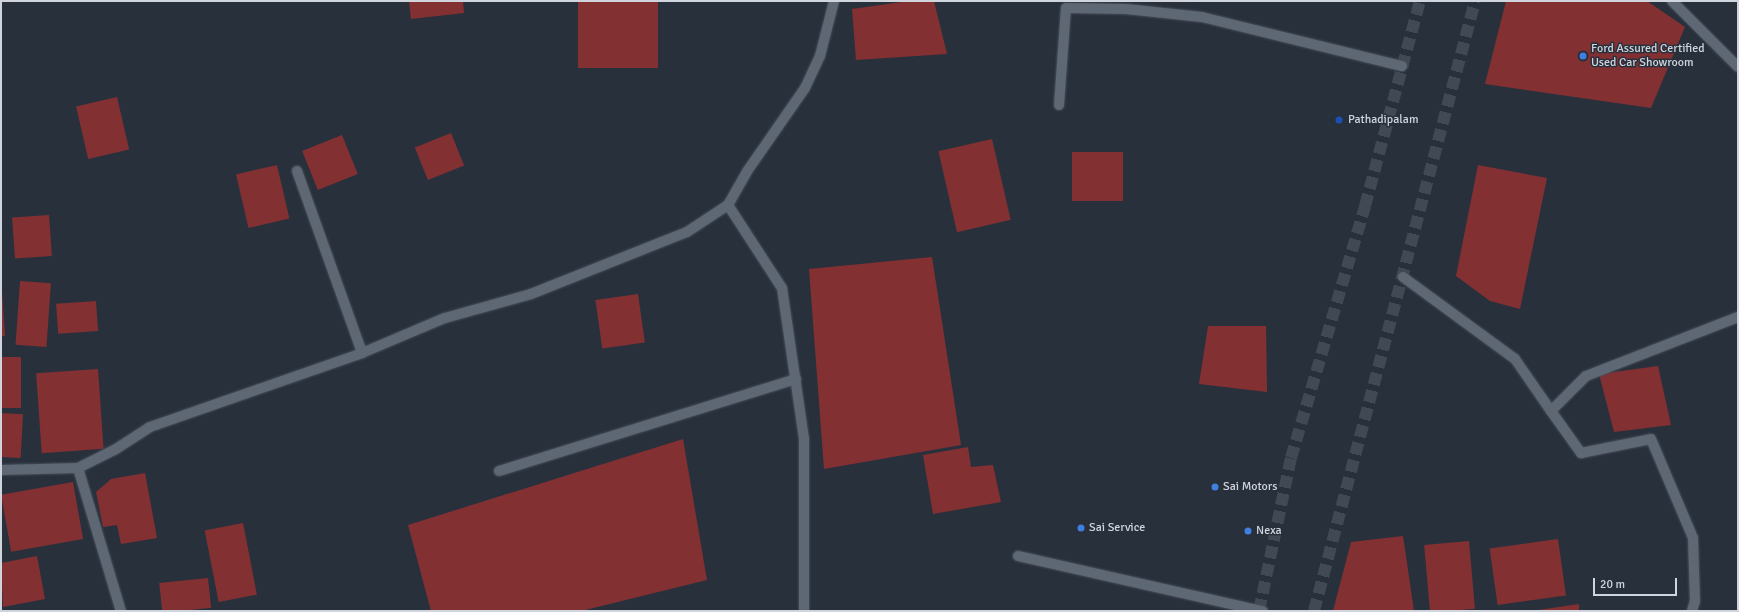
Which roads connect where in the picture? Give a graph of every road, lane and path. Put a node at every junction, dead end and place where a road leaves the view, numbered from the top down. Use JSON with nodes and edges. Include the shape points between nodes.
{"nodes":[{"id":1,"x":834,"y":1,"type":"edge"},
{"id":2,"x":1672,"y":1,"type":"edge"},
{"id":3,"x":1402,"y":66,"type":"dead end"},
{"id":4,"x":1738,"y":67,"type":"edge"},
{"id":5,"x":1059,"y":105,"type":"dead end"},
{"id":6,"x":297,"y":171,"type":"dead end"},
{"id":7,"x":728,"y":206,"type":"junction"},
{"id":8,"x":1403,"y":277,"type":"dead end"},
{"id":9,"x":1738,"y":317,"type":"edge"},
{"id":10,"x":362,"y":353,"type":"junction"},
{"id":11,"x":796,"y":379,"type":"junction"},
{"id":12,"x":1551,"y":411,"type":"junction"},
{"id":13,"x":78,"y":468,"type":"junction"},
{"id":14,"x":1,"y":470,"type":"edge"},
{"id":15,"x":499,"y":471,"type":"dead end"},
{"id":16,"x":1018,"y":556,"type":"dead end"},
{"id":17,"x":121,"y":611,"type":"edge"},
{"id":18,"x":804,"y":611,"type":"edge"},
{"id":19,"x":1263,"y":611,"type":"edge"},
{"id":20,"x":1692,"y":611,"type":"edge"}],
"edges":[{"from":1,"to":7,"type":"street","via":[[820,56],[805,88],[748,170]]},
{"from":2,"to":4,"type":"street"},
{"from":3,"to":5,"type":"street","via":[[1202,17],[1126,9],[1066,8]]},
{"from":6,"to":10,"type":"street"},
{"from":7,"to":10,"type":"street","via":[[687,232],[622,260],[531,294],[445,318]]},
{"from":7,"to":11,"type":"street","via":[[782,288]]},
{"from":8,"to":12,"type":"street","via":[[1515,359]]},
{"from":9,"to":12,"type":"street","via":[[1586,376]]},
{"from":10,"to":13,"type":"street","via":[[150,427],[116,449]]},
{"from":11,"to":15,"type":"street"},
{"from":11,"to":18,"type":"street","via":[[804,439]]},
{"from":12,"to":20,"type":"street","via":[[1581,453],[1651,439],[1693,538]]},
{"from":13,"to":14,"type":"street"},
{"from":13,"to":17,"type":"street"},
{"from":16,"to":19,"type":"street"}]}
